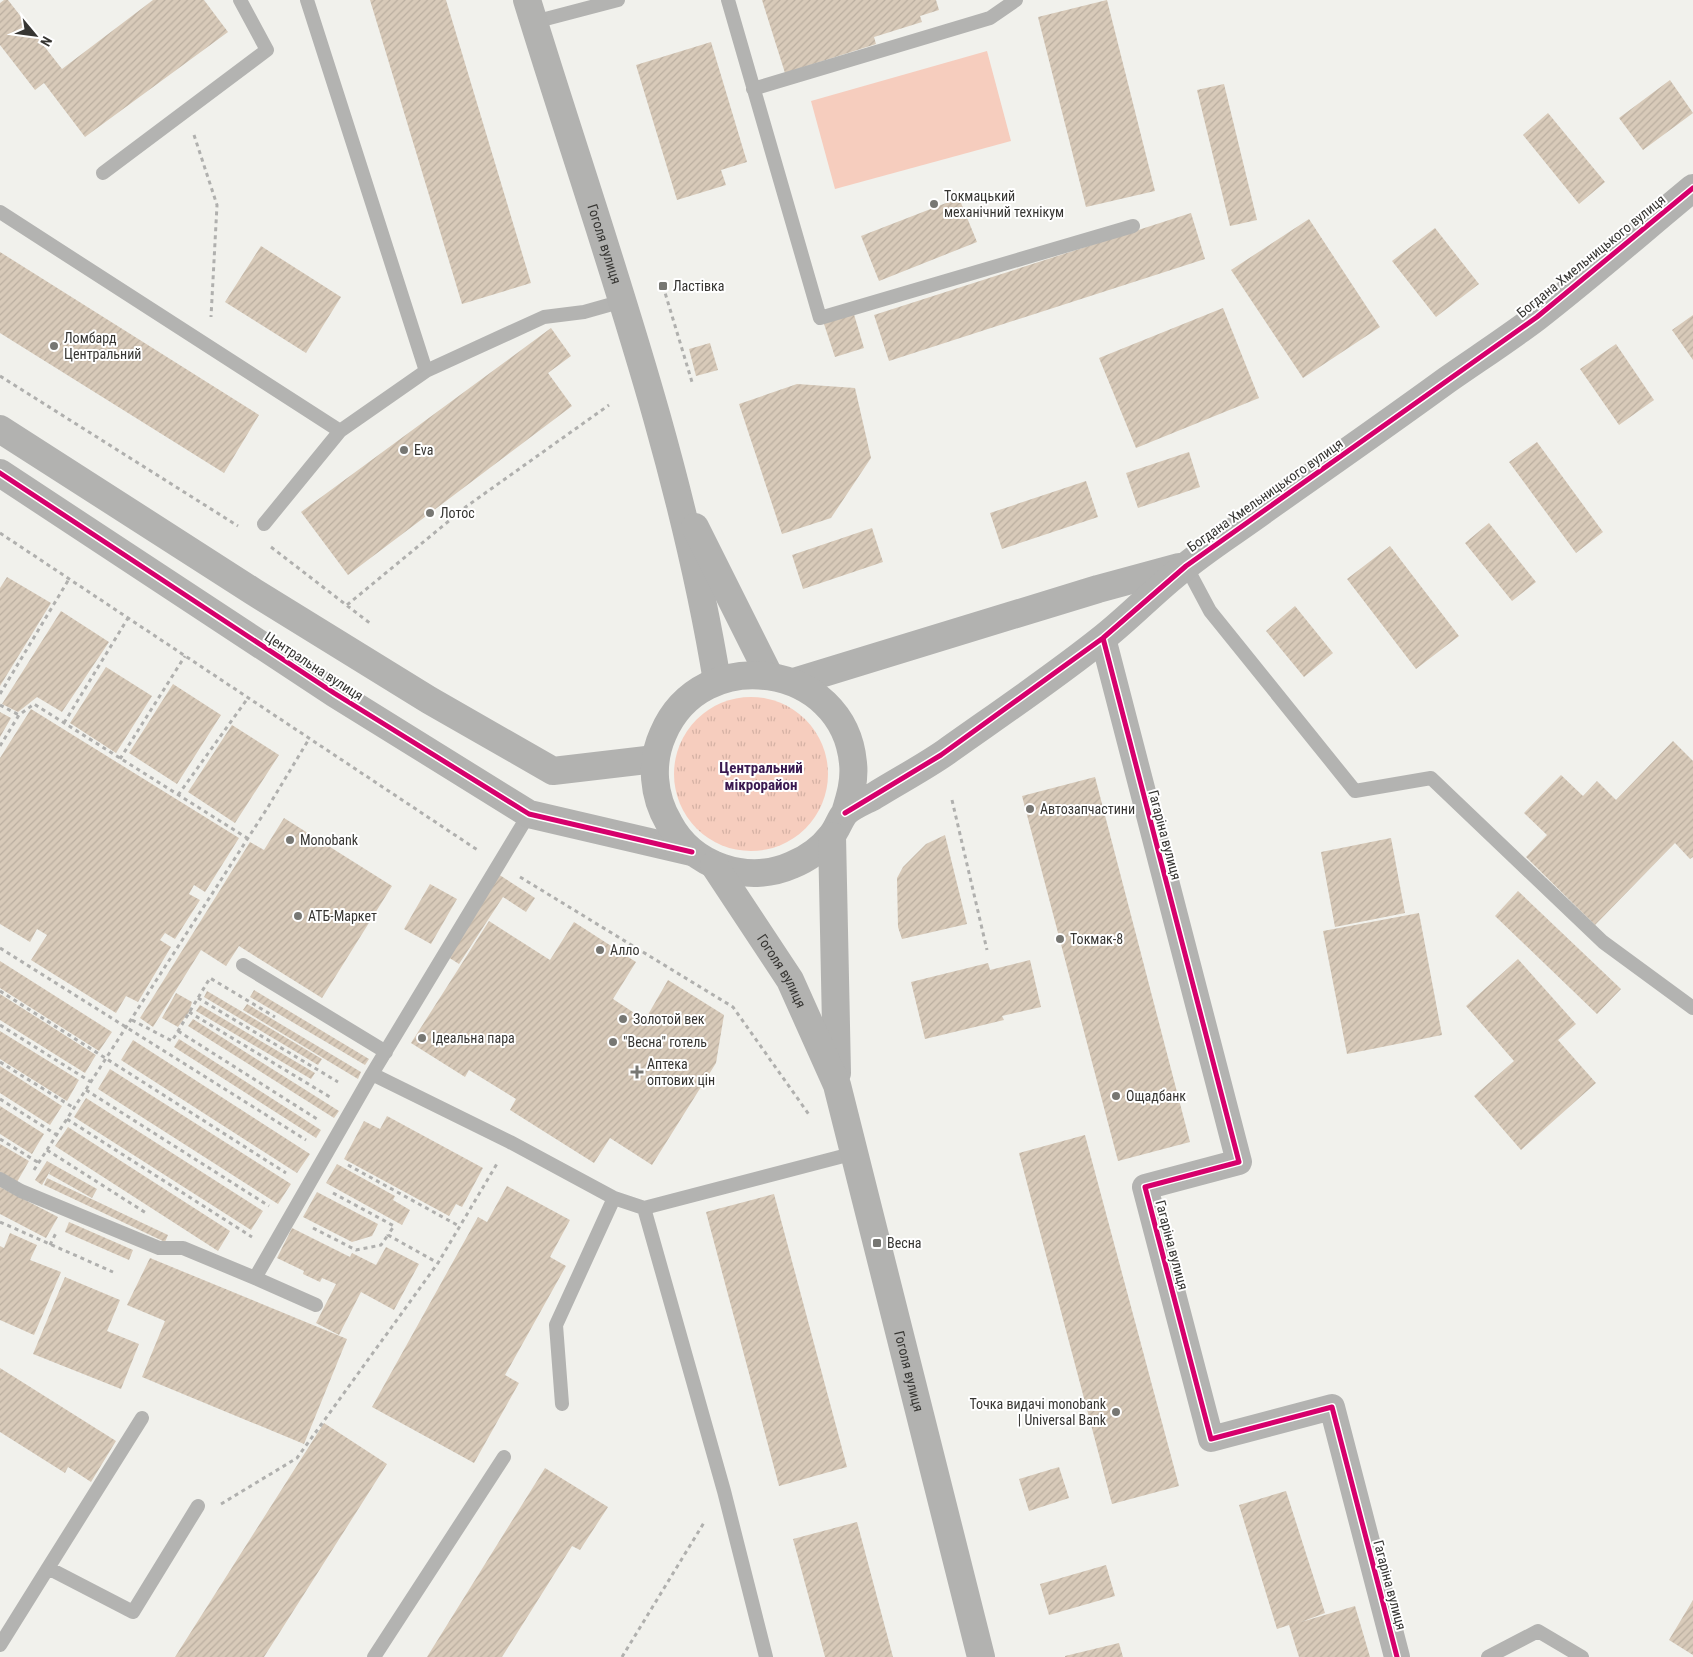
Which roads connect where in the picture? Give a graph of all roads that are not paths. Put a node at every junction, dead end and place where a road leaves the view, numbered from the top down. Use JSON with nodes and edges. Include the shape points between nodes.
{"nodes":[{"id":1,"x":240,"y":0,"type":"edge"},
{"id":2,"x":307,"y":0,"type":"edge"},
{"id":3,"x":618,"y":0,"type":"edge"},
{"id":4,"x":728,"y":0,"type":"edge"},
{"id":5,"x":1016,"y":0,"type":"edge"},
{"id":6,"x":530,"y":11,"type":"edge"},
{"id":7,"x":753,"y":89,"type":"junction"},
{"id":8,"x":103,"y":173,"type":"dead end"},
{"id":9,"x":1693,"y":188,"type":"edge"},
{"id":10,"x":0,"y":212,"type":"edge"},
{"id":11,"x":1133,"y":226,"type":"dead end"},
{"id":12,"x":623,"y":301,"type":"junction"},
{"id":13,"x":426,"y":372,"type":"junction"},
{"id":14,"x":0,"y":429,"type":"edge"},
{"id":15,"x":340,"y":431,"type":"junction"},
{"id":16,"x":0,"y":473,"type":"edge"},
{"id":17,"x":676,"y":491,"type":"junction"},
{"id":18,"x":264,"y":524,"type":"dead end"},
{"id":19,"x":1186,"y":566,"type":"junction"},
{"id":20,"x":1103,"y":638,"type":"junction"},
{"id":21,"x":782,"y":678,"type":"junction"},
{"id":22,"x":717,"y":681,"type":"junction"},
{"id":23,"x":655,"y":759,"type":"junction"},
{"id":24,"x":529,"y":814,"type":"junction"},
{"id":25,"x":839,"y":824,"type":"junction"},
{"id":26,"x":703,"y":859,"type":"junction"},
{"id":27,"x":243,"y":965,"type":"dead end"},
{"id":28,"x":1693,"y":1008,"type":"edge"},
{"id":29,"x":386,"y":1052,"type":"junction"},
{"id":30,"x":372,"y":1074,"type":"junction"},
{"id":31,"x":837,"y":1085,"type":"junction"},
{"id":32,"x":855,"y":1153,"type":"junction"},
{"id":33,"x":0,"y":1179,"type":"edge"},
{"id":34,"x":614,"y":1198,"type":"junction"},
{"id":35,"x":644,"y":1208,"type":"junction"},
{"id":36,"x":256,"y":1278,"type":"junction"},
{"id":37,"x":316,"y":1305,"type":"dead end"},
{"id":38,"x":562,"y":1404,"type":"dead end"},
{"id":39,"x":142,"y":1418,"type":"dead end"},
{"id":40,"x":504,"y":1457,"type":"dead end"},
{"id":41,"x":198,"y":1506,"type":"dead end"},
{"id":42,"x":48,"y":1568,"type":"junction"},
{"id":43,"x":0,"y":1644,"type":"edge"},
{"id":44,"x":374,"y":1657,"type":"edge"},
{"id":45,"x":766,"y":1657,"type":"edge"},
{"id":46,"x":981,"y":1657,"type":"edge"},
{"id":47,"x":1397,"y":1657,"type":"edge"},
{"id":48,"x":1488,"y":1657,"type":"edge"},
{"id":49,"x":1582,"y":1657,"type":"edge"}],
"edges":[{"from":1,"to":8,"type":"lane","via":[[267,50]]},
{"from":2,"to":13,"type":"lane"},
{"from":3,"to":6,"type":"lane"},
{"from":4,"to":7,"type":"lane"},
{"from":5,"to":7,"type":"lane","via":[[990,18]]},
{"from":6,"to":12,"type":"street","name":"Гоголя вулиця"},
{"from":7,"to":11,"type":"lane","via":[[820,318]]},
{"from":9,"to":19,"type":"street","name":"Богдана Хмельницького вулиця","via":[[1537,317]]},
{"from":10,"to":15,"type":"lane"},
{"from":12,"to":13,"type":"lane","via":[[584,312],[544,317]]},
{"from":12,"to":17,"type":"street","name":"Гоголя вулиця"},
{"from":13,"to":15,"type":"lane"},
{"from":14,"to":23,"type":"street","via":[[254,592],[553,771]]},
{"from":15,"to":18,"type":"lane"},
{"from":16,"to":24,"type":"street","name":"Центральна вулиця","via":[[334,694]]},
{"from":17,"to":21,"type":"street","name":"Гоголя вулиця"},
{"from":17,"to":22,"type":"street","name":"Гоголя вулиця","via":[[706,614]]},
{"from":19,"to":20,"type":"street","name":"Богдана Хмельницького вулиця"},
{"from":19,"to":21,"type":"street","name":"Богдана Хмельницького вулиця"},
{"from":19,"to":28,"type":"lane","via":[[1210,611],[1355,792],[1431,778],[1603,942]]},
{"from":20,"to":25,"type":"street","name":"Богдана Хмельницького вулиця"},
{"from":20,"to":47,"type":"street","name":"Гагаріна вулиця","via":[[1239,1162],[1145,1187],[1211,1439],[1332,1407]]},
{"from":21,"to":22,"type":"street","name":"Гоголя вулиця","via":[[743,674]]},
{"from":21,"to":25,"type":"street","via":[[816,695],[834,714],[847,737],[853,762],[853,788]]},
{"from":22,"to":23,"type":"street","name":"Гоголя вулиця","via":[[695,694],[676,712],[663,734]]},
{"from":23,"to":26,"type":"street","name":"Гоголя вулиця","via":[[655,785],[662,810],[674,833]]},
{"from":24,"to":26,"type":"street","name":"Центральна вулиця"},
{"from":24,"to":29,"type":"lane"},
{"from":25,"to":26,"type":"street","name":"Центральна вулиця","via":[[814,854],[774,871],[740,872]]},
{"from":25,"to":31,"type":"street","name":"Гоголя вулиця"},
{"from":26,"to":31,"type":"street","name":"Гоголя вулиця","via":[[790,980]]},
{"from":27,"to":29,"type":"lane"},
{"from":29,"to":30,"type":"lane"},
{"from":30,"to":34,"type":"lane"},
{"from":30,"to":36,"type":"lane"},
{"from":31,"to":32,"type":"street","name":"Гоголя вулиця"},
{"from":32,"to":35,"type":"lane"},
{"from":32,"to":46,"type":"street","name":"Гоголя вулиця"},
{"from":33,"to":36,"type":"lane","via":[[21,1191],[159,1248],[183,1248]]},
{"from":34,"to":35,"type":"lane"},
{"from":34,"to":38,"type":"lane","via":[[556,1325]]},
{"from":35,"to":45,"type":"lane","via":[[724,1491]]},
{"from":36,"to":37,"type":"lane"},
{"from":39,"to":42,"type":"lane"},
{"from":40,"to":44,"type":"lane"},
{"from":41,"to":42,"type":"lane","via":[[133,1612]]},
{"from":42,"to":43,"type":"lane"},
{"from":48,"to":49,"type":"lane","via":[[1538,1631]]}]}
